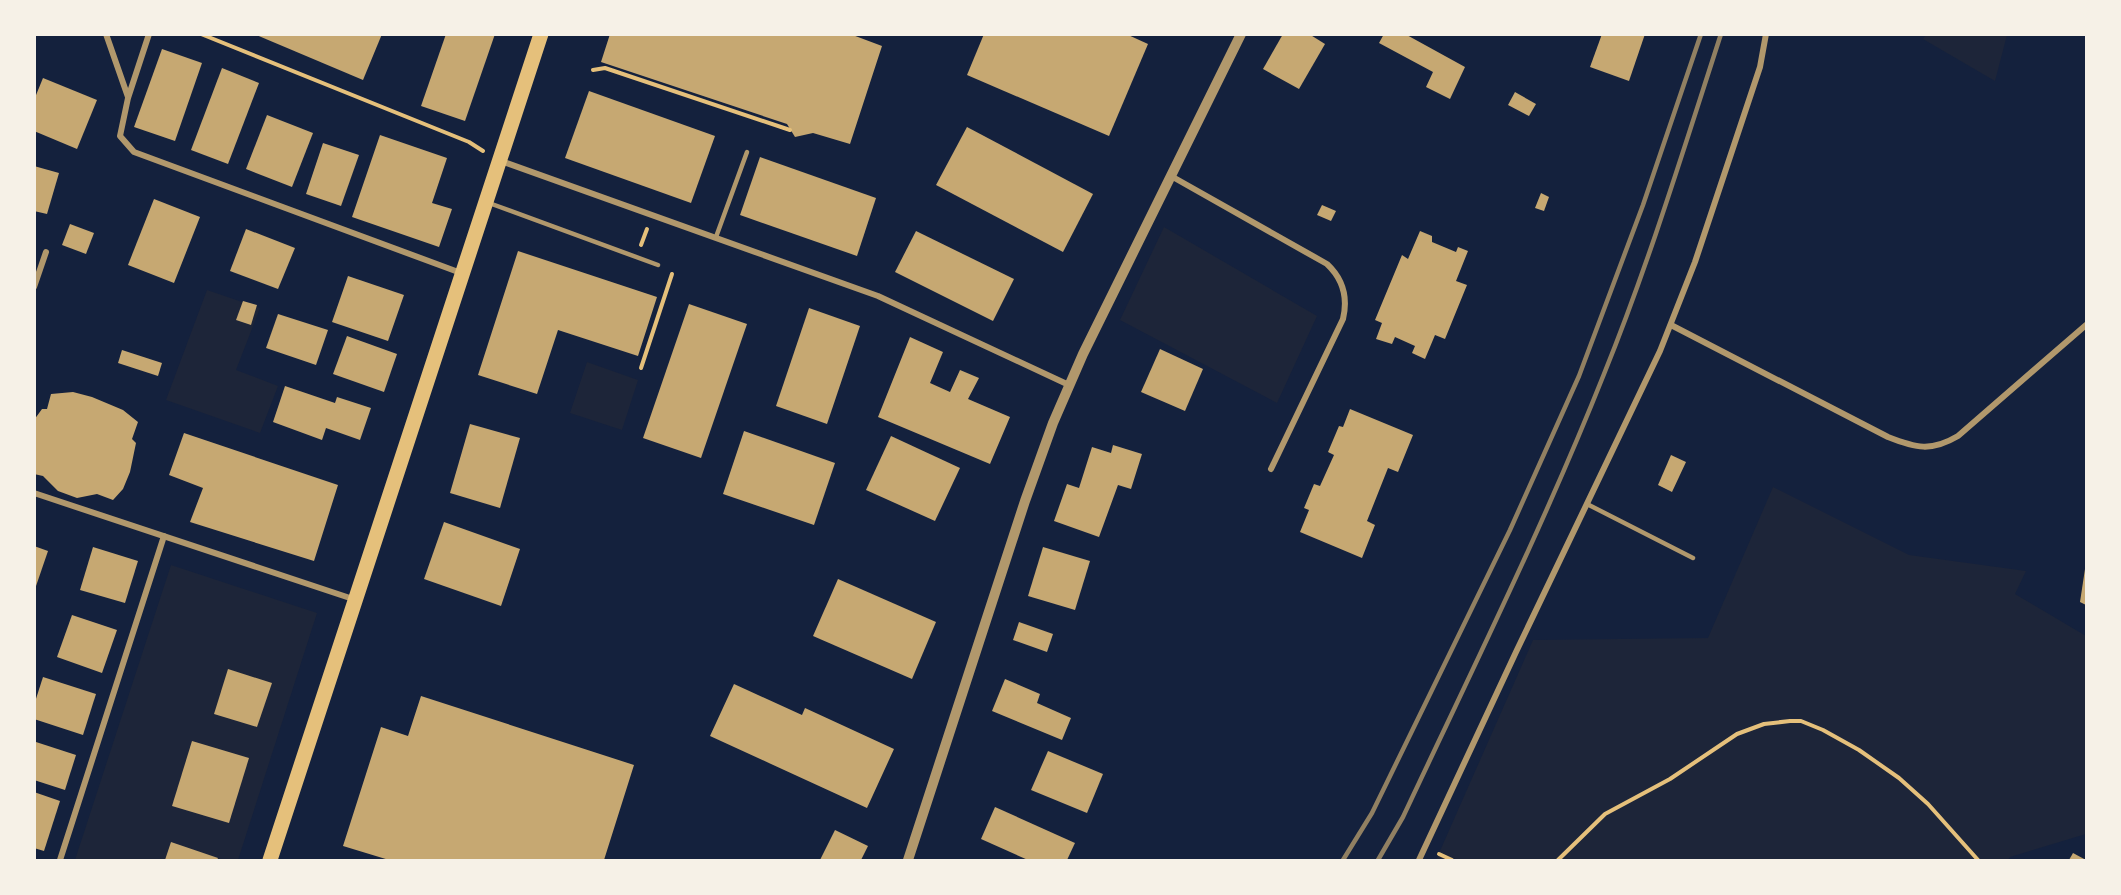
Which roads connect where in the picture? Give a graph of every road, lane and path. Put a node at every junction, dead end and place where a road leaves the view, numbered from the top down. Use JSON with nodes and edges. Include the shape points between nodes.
{"nodes":[{"id":1,"x":106,"y":34,"type":"edge"},
{"id":2,"x":149,"y":34,"type":"edge"},
{"id":3,"x":201,"y":34,"type":"edge"},
{"id":4,"x":541,"y":34,"type":"edge"},
{"id":5,"x":1241,"y":34,"type":"edge"},
{"id":6,"x":1766,"y":34,"type":"edge"},
{"id":7,"x":592,"y":70,"type":"dead end"},
{"id":8,"x":128,"y":98,"type":"junction"},
{"id":9,"x":790,"y":130,"type":"dead end"},
{"id":10,"x":747,"y":152,"type":"dead end"},
{"id":11,"x":500,"y":161,"type":"junction"},
{"id":12,"x":1171,"y":176,"type":"junction"},
{"id":13,"x":485,"y":202,"type":"junction"},
{"id":14,"x":653,"y":214,"type":"junction"},
{"id":15,"x":716,"y":237,"type":"junction"},
{"id":16,"x":46,"y":252,"type":"dead end"},
{"id":17,"x":636,"y":257,"type":"junction"},
{"id":18,"x":658,"y":265,"type":"dead end"},
{"id":19,"x":673,"y":271,"type":"dead end"},
{"id":20,"x":462,"y":273,"type":"junction"},
{"id":21,"x":34,"y":287,"type":"edge"},
{"id":22,"x":1671,"y":325,"type":"junction"},
{"id":23,"x":2086,"y":325,"type":"edge"},
{"id":24,"x":641,"y":368,"type":"dead end"},
{"id":25,"x":1068,"y":385,"type":"junction"},
{"id":26,"x":1271,"y":469,"type":"dead end"},
{"id":27,"x":34,"y":493,"type":"edge"},
{"id":28,"x":1587,"y":504,"type":"junction"},
{"id":29,"x":164,"y":536,"type":"junction"},
{"id":30,"x":1693,"y":558,"type":"dead end"},
{"id":31,"x":356,"y":600,"type":"junction"},
{"id":32,"x":60,"y":861,"type":"edge"},
{"id":33,"x":270,"y":861,"type":"edge"},
{"id":34,"x":908,"y":861,"type":"edge"},
{"id":35,"x":1419,"y":861,"type":"edge"},
{"id":36,"x":1558,"y":861,"type":"edge"},
{"id":37,"x":1978,"y":861,"type":"edge"}],
"edges":[{"from":1,"to":8,"type":"street"},
{"from":2,"to":8,"type":"street"},
{"from":3,"to":11,"type":"path","via":[[469,141]]},
{"from":4,"to":11,"type":"main road"},
{"from":5,"to":12,"type":"street"},
{"from":6,"to":22,"type":"street","via":[[1760,67]]},
{"from":7,"to":9,"type":"path","via":[[605,68]]},
{"from":8,"to":20,"type":"street","via":[[120,136],[134,152]]},
{"from":10,"to":15,"type":"lane"},
{"from":11,"to":13,"type":"main road"},
{"from":11,"to":14,"type":"street"},
{"from":12,"to":25,"type":"street"},
{"from":12,"to":26,"type":"street","via":[[1327,264],[1344,291],[1343,319]]},
{"from":13,"to":17,"type":"lane"},
{"from":13,"to":20,"type":"main road"},
{"from":14,"to":15,"type":"street"},
{"from":14,"to":17,"type":"path"},
{"from":15,"to":25,"type":"street","via":[[878,296]]},
{"from":16,"to":21,"type":"street"},
{"from":17,"to":18,"type":"lane"},
{"from":19,"to":24,"type":"path"},
{"from":20,"to":31,"type":"main road"},
{"from":22,"to":23,"type":"street","via":[[1888,437],[1912,446],[1930,447],[1958,435]]},
{"from":22,"to":28,"type":"street"},
{"from":25,"to":34,"type":"street","via":[[1024,501]]},
{"from":27,"to":29,"type":"street"},
{"from":28,"to":30,"type":"lane"},
{"from":28,"to":35,"type":"street"},
{"from":29,"to":31,"type":"street"},
{"from":29,"to":32,"type":"street"},
{"from":31,"to":33,"type":"main road"},
{"from":36,"to":37,"type":"path","via":[[1605,814],[1670,779],[1737,734],[1764,724],[1801,721],[1824,730],[1892,773],[1928,804]]}]}
